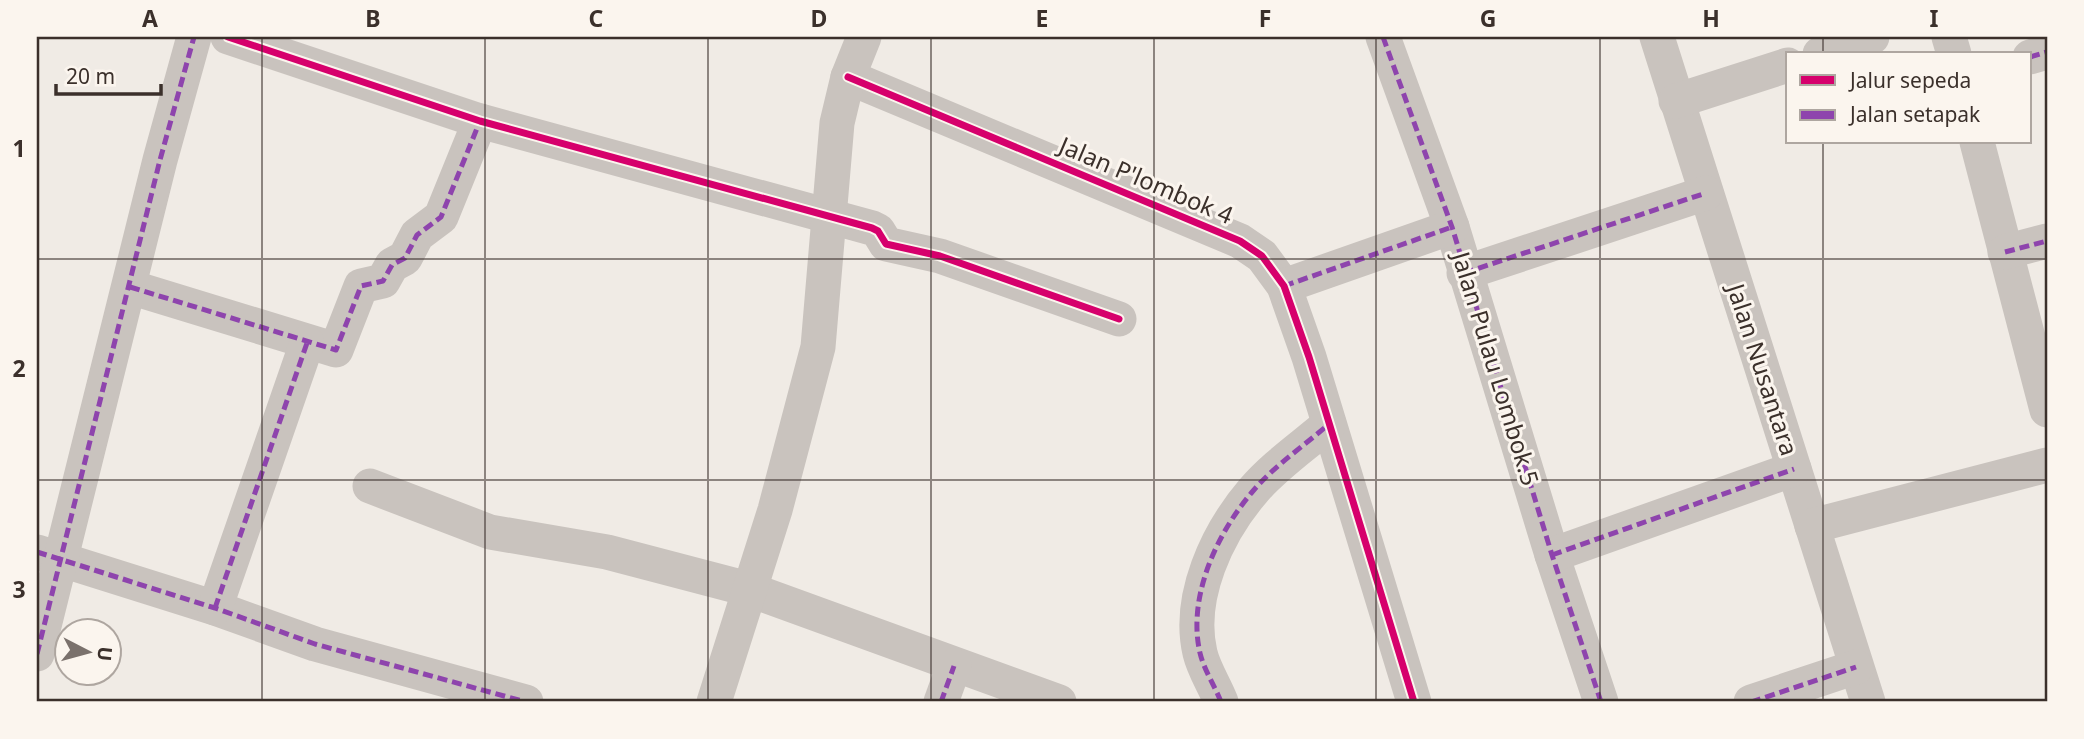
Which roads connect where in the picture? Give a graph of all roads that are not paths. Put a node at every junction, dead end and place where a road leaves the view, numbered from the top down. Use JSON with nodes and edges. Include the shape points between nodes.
{"nodes":[{"id":1,"x":194,"y":37,"type":"edge"},
{"id":2,"x":229,"y":37,"type":"edge"},
{"id":3,"x":864,"y":37,"type":"edge"},
{"id":4,"x":1383,"y":37,"type":"edge"},
{"id":5,"x":1657,"y":37,"type":"edge"},
{"id":6,"x":1872,"y":37,"type":"edge"},
{"id":7,"x":1826,"y":52,"type":"edge"},
{"id":8,"x":1786,"y":66,"type":"edge"},
{"id":9,"x":848,"y":77,"type":"junction"},
{"id":10,"x":1675,"y":101,"type":"junction"},
{"id":11,"x":480,"y":121,"type":"junction"},
{"id":12,"x":1978,"y":144,"type":"edge"},
{"id":13,"x":1706,"y":193,"type":"junction"},
{"id":14,"x":831,"y":218,"type":"junction"},
{"id":15,"x":1452,"y":226,"type":"junction"},
{"id":16,"x":2047,"y":241,"type":"edge"},
{"id":17,"x":2005,"y":252,"type":"junction"},
{"id":18,"x":1464,"y":273,"type":"junction"},
{"id":19,"x":1284,"y":286,"type":"junction"},
{"id":20,"x":130,"y":287,"type":"junction"},
{"id":21,"x":1119,"y":319,"type":"dead end"},
{"id":22,"x":307,"y":343,"type":"junction"},
{"id":23,"x":2047,"y":411,"type":"edge"},
{"id":24,"x":1329,"y":424,"type":"junction"},
{"id":25,"x":2047,"y":465,"type":"edge"},
{"id":26,"x":1794,"y":469,"type":"junction"},
{"id":27,"x":370,"y":486,"type":"dead end"},
{"id":28,"x":1812,"y":526,"type":"junction"},
{"id":29,"x":50,"y":555,"type":"edge"},
{"id":30,"x":1552,"y":555,"type":"junction"},
{"id":31,"x":748,"y":589,"type":"junction"},
{"id":32,"x":215,"y":608,"type":"junction"},
{"id":33,"x":37,"y":654,"type":"edge"},
{"id":34,"x":954,"y":666,"type":"junction"},
{"id":35,"x":1856,"y":667,"type":"junction"},
{"id":36,"x":526,"y":702,"type":"edge"},
{"id":37,"x":714,"y":702,"type":"edge"},
{"id":38,"x":941,"y":702,"type":"edge"},
{"id":39,"x":1059,"y":702,"type":"edge"},
{"id":40,"x":1221,"y":702,"type":"edge"},
{"id":41,"x":1414,"y":702,"type":"edge"},
{"id":42,"x":1601,"y":702,"type":"edge"},
{"id":43,"x":1751,"y":702,"type":"edge"},
{"id":44,"x":1868,"y":702,"type":"edge"}],
"edges":[{"from":1,"to":20,"type":"street"},
{"from":2,"to":11,"type":"street"},
{"from":3,"to":9,"type":"street"},
{"from":4,"to":15,"type":"street","name":"Jalan Pulau Lombok.5"},
{"from":5,"to":10,"type":"street","name":"Jalan Nusantara"},
{"from":6,"to":7,"type":"street"},
{"from":8,"to":10,"type":"street"},
{"from":9,"to":14,"type":"street","via":[[837,123]]},
{"from":9,"to":19,"type":"street","name":"Jalan P'lombok 4","via":[[1240,241],[1262,256]]},
{"from":10,"to":13,"type":"street","name":"Jalan Nusantara"},
{"from":11,"to":14,"type":"street"},
{"from":11,"to":22,"type":"street","via":[[438,222],[416,235],[405,258],[392,265],[383,281],[361,285],[336,350]]},
{"from":12,"to":17,"type":"street"},
{"from":13,"to":18,"type":"street"},
{"from":13,"to":26,"type":"street","name":"Jalan Nusantara"},
{"from":14,"to":21,"type":"street","via":[[876,230],[886,244],[940,256]]},
{"from":14,"to":31,"type":"street","via":[[818,347],[775,510]]},
{"from":15,"to":18,"type":"street","name":"Jalan Pulau Lombok.5"},
{"from":15,"to":19,"type":"street"},
{"from":16,"to":17,"type":"street"},
{"from":17,"to":23,"type":"street"},
{"from":18,"to":30,"type":"street","name":"Jalan Pulau Lombok.5"},
{"from":19,"to":24,"type":"street","name":"Jalan P'lombok 4"},
{"from":20,"to":22,"type":"street"},
{"from":20,"to":29,"type":"street"},
{"from":22,"to":32,"type":"street"},
{"from":24,"to":40,"type":"street","via":[[1254,489],[1227,527],[1202,585],[1197,625],[1201,655]]},
{"from":24,"to":41,"type":"street","name":"Jalan P'lombok 4"},
{"from":25,"to":28,"type":"street"},
{"from":26,"to":28,"type":"street","name":"Jalan Nusantara"},
{"from":26,"to":30,"type":"street"},
{"from":27,"to":31,"type":"street","via":[[490,533],[607,552]]},
{"from":28,"to":35,"type":"street","name":"Jalan Nusantara"},
{"from":29,"to":32,"type":"street"},
{"from":29,"to":33,"type":"street"},
{"from":30,"to":42,"type":"street","name":"Jalan Pulau Lombok.5"},
{"from":31,"to":34,"type":"street"},
{"from":31,"to":37,"type":"street"},
{"from":32,"to":36,"type":"street","via":[[315,644]]},
{"from":34,"to":38,"type":"street"},
{"from":34,"to":39,"type":"street"},
{"from":35,"to":43,"type":"street"},
{"from":35,"to":44,"type":"street","name":"Jalan Nusantara"}]}
